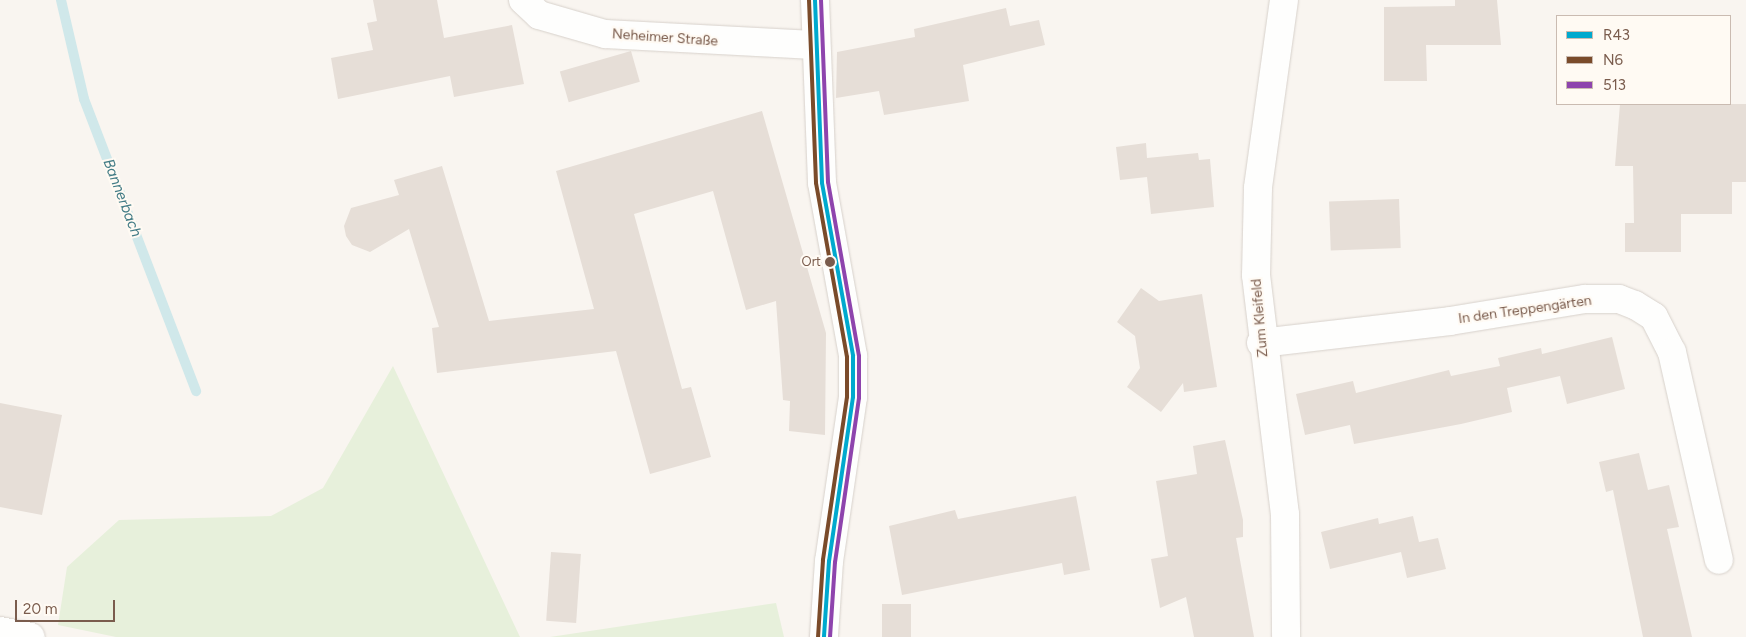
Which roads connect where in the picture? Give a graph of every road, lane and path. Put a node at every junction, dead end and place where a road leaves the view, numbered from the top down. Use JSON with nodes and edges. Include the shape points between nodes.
{"nodes":[{"id":1,"x":523,"y":0,"type":"edge"},
{"id":2,"x":815,"y":0,"type":"edge"},
{"id":3,"x":1284,"y":0,"type":"edge"},
{"id":4,"x":814,"y":45,"type":"junction"},
{"id":5,"x":1261,"y":343,"type":"junction"},
{"id":6,"x":1719,"y":560,"type":"dead end"},
{"id":7,"x":0,"y":631,"type":"edge"},
{"id":8,"x":30,"y":637,"type":"edge"},
{"id":9,"x":824,"y":637,"type":"edge"},
{"id":10,"x":1286,"y":637,"type":"edge"}],
"edges":[{"from":1,"to":4,"type":"street","name":"Neheimer Straße","via":[[539,15],[605,34]]},
{"from":2,"to":4,"type":"street"},
{"from":3,"to":5,"type":"street","name":"Zum Kleifeld","via":[[1258,188],[1256,275]]},
{"from":4,"to":9,"type":"street","via":[[822,183],[853,356],[853,396],[829,562]]},
{"from":5,"to":6,"type":"street","name":"In den Treppengärten","via":[[1450,321],[1585,300],[1619,300],[1635,305],[1654,317],[1672,352]]},
{"from":5,"to":10,"type":"street","name":"Zum Kleifeld","via":[[1284,514]]},
{"from":7,"to":8,"type":"street"}]}
